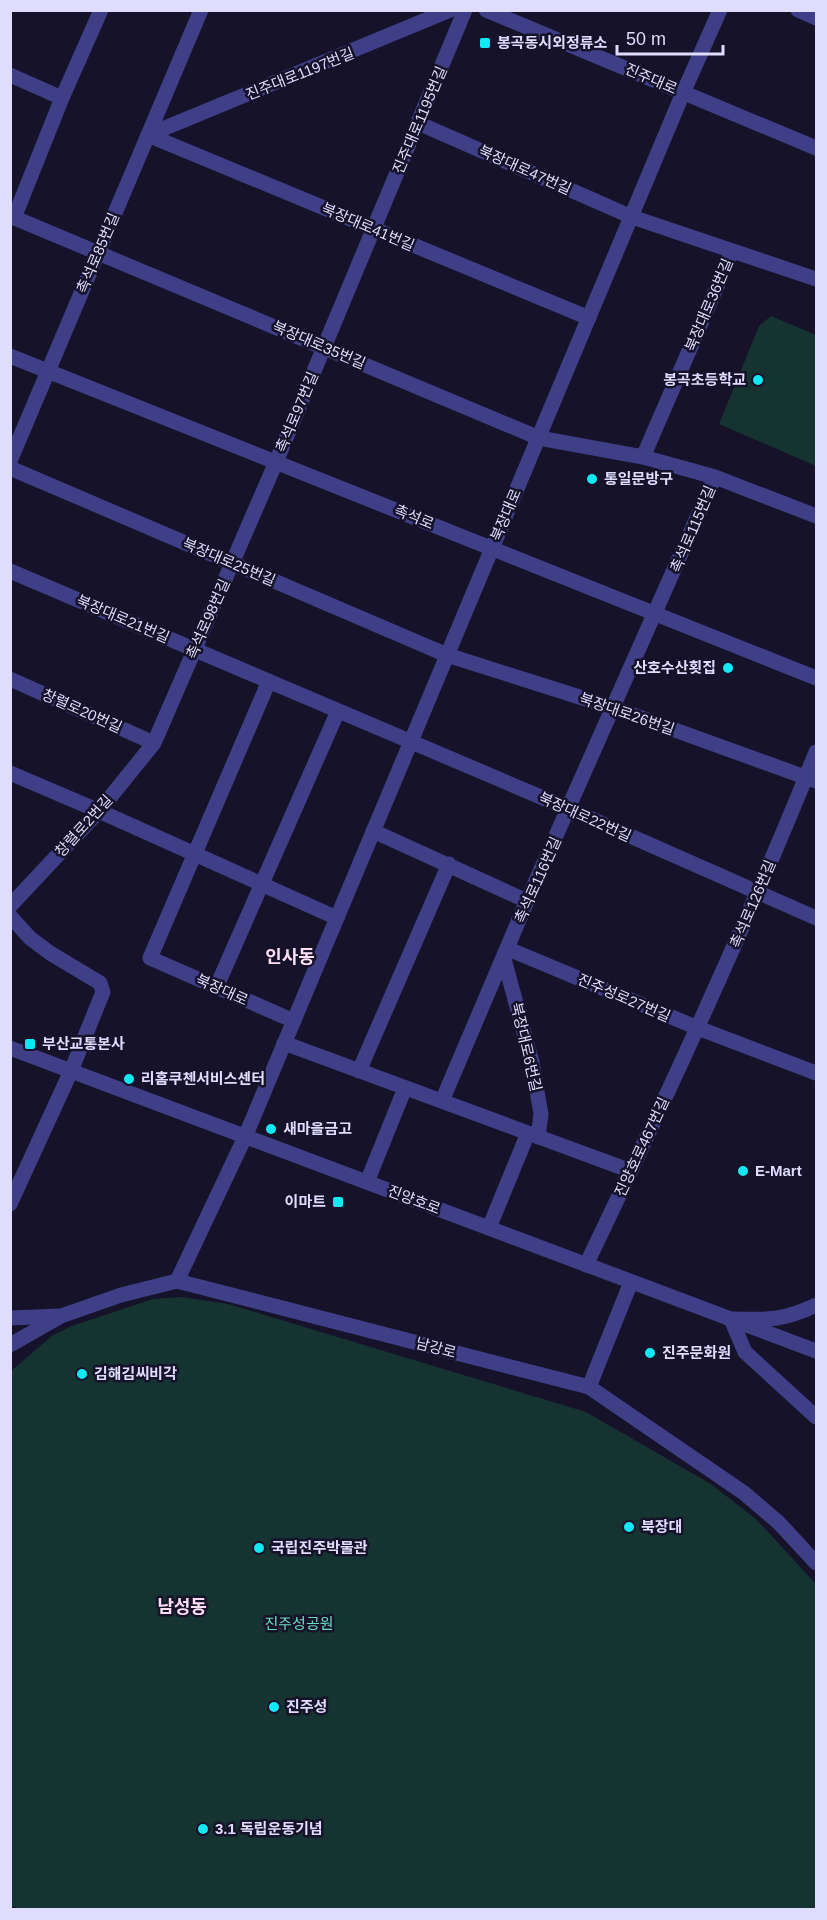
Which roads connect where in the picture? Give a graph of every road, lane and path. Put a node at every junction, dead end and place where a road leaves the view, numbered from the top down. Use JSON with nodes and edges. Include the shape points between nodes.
{"nodes":[{"id":1,"x":101,"y":10,"type":"edge"},
{"id":2,"x":450,"y":10,"type":"edge"},
{"id":3,"x":465,"y":10,"type":"edge"},
{"id":4,"x":486,"y":10,"type":"edge"},
{"id":5,"x":720,"y":10,"type":"edge"},
{"id":6,"x":798,"y":10,"type":"edge"},
{"id":7,"x":200,"y":11,"type":"edge"},
{"id":8,"x":816,"y":18,"type":"edge"},
{"id":9,"x":10,"y":75,"type":"edge"},
{"id":10,"x":683,"y":93,"type":"junction"},
{"id":11,"x":62,"y":98,"type":"junction"},
{"id":12,"x":418,"y":123,"type":"junction"},
{"id":13,"x":148,"y":135,"type":"junction"},
{"id":14,"x":816,"y":148,"type":"edge"},
{"id":15,"x":12,"y":217,"type":"edge"},
{"id":16,"x":632,"y":217,"type":"junction"},
{"id":17,"x":374,"y":230,"type":"junction"},
{"id":18,"x":99,"y":252,"type":"junction"},
{"id":19,"x":732,"y":252,"type":"junction"},
{"id":20,"x":816,"y":279,"type":"edge"},
{"id":21,"x":589,"y":318,"type":"junction"},
{"id":22,"x":324,"y":348,"type":"junction"},
{"id":23,"x":10,"y":356,"type":"edge"},
{"id":24,"x":49,"y":371,"type":"junction"},
{"id":25,"x":539,"y":438,"type":"junction"},
{"id":26,"x":650,"y":459,"type":"junction"},
{"id":27,"x":10,"y":461,"type":"edge"},
{"id":28,"x":276,"y":462,"type":"junction"},
{"id":29,"x":10,"y":468,"type":"edge"},
{"id":30,"x":715,"y":477,"type":"junction"},
{"id":31,"x":816,"y":516,"type":"edge"},
{"id":32,"x":492,"y":548,"type":"junction"},
{"id":33,"x":232,"y":563,"type":"junction"},
{"id":34,"x":10,"y":571,"type":"edge"},
{"id":35,"x":656,"y":614,"type":"junction"},
{"id":36,"x":195,"y":649,"type":"junction"},
{"id":37,"x":447,"y":655,"type":"junction"},
{"id":38,"x":816,"y":678,"type":"edge"},
{"id":39,"x":10,"y":679,"type":"edge"},
{"id":40,"x":269,"y":681,"type":"junction"},
{"id":41,"x":614,"y":708,"type":"junction"},
{"id":42,"x":338,"y":711,"type":"junction"},
{"id":43,"x":411,"y":742,"type":"junction"},
{"id":44,"x":154,"y":743,"type":"junction"},
{"id":45,"x":816,"y":752,"type":"edge"},
{"id":46,"x":10,"y":773,"type":"edge"},
{"id":47,"x":811,"y":780,"type":"edge"},
{"id":48,"x":569,"y":809,"type":"junction"},
{"id":49,"x":99,"y":811,"type":"junction"},
{"id":50,"x":374,"y":831,"type":"junction"},
{"id":51,"x":195,"y":854,"type":"junction"},
{"id":52,"x":449,"y":864,"type":"junction"},
{"id":53,"x":263,"y":885,"type":"junction"},
{"id":54,"x":759,"y":893,"type":"junction"},
{"id":55,"x":527,"y":901,"type":"junction"},
{"id":56,"x":10,"y":906,"type":"edge"},
{"id":57,"x":10,"y":916,"type":"edge"},
{"id":58,"x":337,"y":918,"type":"junction"},
{"id":59,"x":816,"y":918,"type":"edge"},
{"id":60,"x":506,"y":954,"type":"junction"},
{"id":61,"x":216,"y":988,"type":"junction"},
{"id":62,"x":294,"y":1021,"type":"junction"},
{"id":63,"x":698,"y":1028,"type":"junction"},
{"id":64,"x":284,"y":1043,"type":"junction"},
{"id":65,"x":10,"y":1048,"type":"edge"},
{"id":66,"x":71,"y":1071,"type":"junction"},
{"id":67,"x":359,"y":1071,"type":"junction"},
{"id":68,"x":816,"y":1073,"type":"edge"},
{"id":69,"x":405,"y":1088,"type":"junction"},
{"id":70,"x":442,"y":1101,"type":"junction"},
{"id":71,"x":533,"y":1135,"type":"junction"},
{"id":72,"x":246,"y":1137,"type":"junction"},
{"id":73,"x":631,"y":1172,"type":"junction"},
{"id":74,"x":16,"y":1179,"type":"edge"},
{"id":75,"x":367,"y":1182,"type":"junction"},
{"id":76,"x":10,"y":1204,"type":"edge"},
{"id":77,"x":489,"y":1228,"type":"junction"},
{"id":78,"x":586,"y":1265,"type":"junction"},
{"id":79,"x":177,"y":1281,"type":"junction"},
{"id":80,"x":631,"y":1282,"type":"junction"},
{"id":81,"x":816,"y":1305,"type":"edge"},
{"id":82,"x":61,"y":1316,"type":"junction"},
{"id":83,"x":10,"y":1318,"type":"edge"},
{"id":84,"x":731,"y":1319,"type":"junction"},
{"id":85,"x":10,"y":1345,"type":"edge"},
{"id":86,"x":816,"y":1352,"type":"edge"},
{"id":87,"x":589,"y":1387,"type":"junction"},
{"id":88,"x":816,"y":1417,"type":"edge"},
{"id":89,"x":816,"y":1563,"type":"edge"}],
"edges":[{"from":1,"to":11,"type":"street"},
{"from":2,"to":13,"type":"street","name":"진주대로1197번길"},
{"from":3,"to":12,"type":"street","name":"진주대로1195번길"},
{"from":4,"to":10,"type":"street","name":"진주대로"},
{"from":5,"to":10,"type":"street","name":"북장대로"},
{"from":6,"to":8,"type":"street"},
{"from":7,"to":13,"type":"street","name":"촉석로85번길"},
{"from":9,"to":11,"type":"street"},
{"from":10,"to":14,"type":"street","name":"진주대로"},
{"from":10,"to":16,"type":"street","name":"북장대로"},
{"from":11,"to":15,"type":"street"},
{"from":12,"to":16,"type":"street","name":"북장대로47번길"},
{"from":12,"to":17,"type":"street","name":"진주대로1195번길"},
{"from":13,"to":17,"type":"street","name":"북장대로41번길"},
{"from":13,"to":18,"type":"street","name":"촉석로85번길"},
{"from":15,"to":18,"type":"street","name":"북장대로35번길"},
{"from":16,"to":19,"type":"street","name":"북장대로47번길"},
{"from":16,"to":21,"type":"street","name":"북장대로"},
{"from":17,"to":21,"type":"street","name":"북장대로41번길"},
{"from":17,"to":22,"type":"street","name":"촉석로97번길"},
{"from":18,"to":22,"type":"street","name":"북장대로35번길"},
{"from":18,"to":24,"type":"street","name":"촉석로85번길"},
{"from":19,"to":20,"type":"street","name":"북장대로47번길"},
{"from":19,"to":26,"type":"street","name":"북장대로36번길"},
{"from":21,"to":25,"type":"street","name":"북장대로"},
{"from":22,"to":25,"type":"street","name":"북장대로35번길"},
{"from":22,"to":28,"type":"street","name":"촉석로97번길"},
{"from":23,"to":24,"type":"street","name":"촉석로"},
{"from":24,"to":27,"type":"street","name":"촉석로85번길"},
{"from":24,"to":28,"type":"street","name":"촉석로"},
{"from":25,"to":26,"type":"street"},
{"from":25,"to":32,"type":"street","name":"북장대로"},
{"from":26,"to":30,"type":"street"},
{"from":28,"to":32,"type":"street","name":"촉석로"},
{"from":28,"to":33,"type":"street","name":"촉석로98번길"},
{"from":29,"to":33,"type":"street","name":"북장대로25번길"},
{"from":30,"to":31,"type":"street","name":"촉석로115번길"},
{"from":30,"to":35,"type":"street","name":"촉석로115번길"},
{"from":32,"to":35,"type":"street","name":"촉석로"},
{"from":32,"to":37,"type":"street","name":"북장대로"},
{"from":33,"to":36,"type":"street","name":"촉석로98번길"},
{"from":33,"to":37,"type":"street","name":"북장대로25번길"},
{"from":34,"to":36,"type":"street","name":"북장대로21번길"},
{"from":35,"to":38,"type":"street","name":"촉석로"},
{"from":35,"to":41,"type":"street","name":"촉석로116번길"},
{"from":36,"to":40,"type":"street","name":"북장대로21번길"},
{"from":36,"to":44,"type":"street","name":"촉석로98번길"},
{"from":37,"to":41,"type":"street","name":"북장대로26번길"},
{"from":37,"to":43,"type":"street","name":"북장대로"},
{"from":39,"to":44,"type":"street","name":"창렬로20번길"},
{"from":40,"to":42,"type":"street","name":"북장대로21번길"},
{"from":40,"to":51,"type":"street"},
{"from":41,"to":47,"type":"street","name":"북장대로26번길"},
{"from":41,"to":48,"type":"street","name":"촉석로116번길"},
{"from":42,"to":43,"type":"street","name":"북장대로21번길"},
{"from":42,"to":53,"type":"street"},
{"from":43,"to":48,"type":"street","name":"북장대로22번길"},
{"from":43,"to":50,"type":"street","name":"북장대로"},
{"from":44,"to":49,"type":"street","name":"창렬로2번길"},
{"from":45,"to":47,"type":"street","name":"촉석로126번길"},
{"from":46,"to":49,"type":"street"},
{"from":47,"to":54,"type":"street","name":"촉석로126번길"},
{"from":48,"to":54,"type":"street","name":"북장대로22번길"},
{"from":48,"to":55,"type":"street","name":"촉석로116번길"},
{"from":49,"to":51,"type":"street"},
{"from":49,"to":56,"type":"street","name":"창렬로2번길"},
{"from":50,"to":52,"type":"street"},
{"from":50,"to":58,"type":"street","name":"북장대로"},
{"from":51,"to":53,"type":"street"},
{"from":51,"to":61,"type":"street","name":"북장대로","via":[[150,958]]},
{"from":52,"to":55,"type":"street"},
{"from":52,"to":67,"type":"street"},
{"from":53,"to":58,"type":"street"},
{"from":53,"to":61,"type":"street"},
{"from":54,"to":59,"type":"street","name":"북장대로22번길"},
{"from":54,"to":63,"type":"street","name":"촉석로126번길"},
{"from":55,"to":60,"type":"street","name":"촉석로116번길"},
{"from":57,"to":66,"type":"street","via":[[30,938],[100,983],[103,992]]},
{"from":58,"to":62,"type":"street","name":"북장대로"},
{"from":60,"to":63,"type":"street","name":"진주성로27번길"},
{"from":60,"to":70,"type":"street"},
{"from":60,"to":71,"type":"street","name":"북장대로6번길","via":[[541,1114]]},
{"from":61,"to":62,"type":"street","name":"북장대로"},
{"from":62,"to":64,"type":"street","name":"북장대로"},
{"from":63,"to":68,"type":"street","name":"진주성로27번길"},
{"from":63,"to":73,"type":"street","name":"진양호로467번길"},
{"from":64,"to":67,"type":"street"},
{"from":64,"to":72,"type":"street","name":"북장대로"},
{"from":65,"to":66,"type":"street","name":"진양호로"},
{"from":66,"to":72,"type":"street","name":"진양호로"},
{"from":66,"to":74,"type":"street"},
{"from":67,"to":69,"type":"street"},
{"from":69,"to":70,"type":"street"},
{"from":69,"to":75,"type":"street"},
{"from":70,"to":71,"type":"street"},
{"from":71,"to":73,"type":"street"},
{"from":71,"to":77,"type":"street","name":"북장대로6번길"},
{"from":72,"to":75,"type":"street","name":"진양호로"},
{"from":72,"to":79,"type":"street","name":"북장대로"},
{"from":73,"to":78,"type":"street","name":"진양호로467번길"},
{"from":74,"to":76,"type":"street"},
{"from":75,"to":77,"type":"street","name":"진양호로"},
{"from":77,"to":78,"type":"street","name":"진양호로"},
{"from":78,"to":80,"type":"street","name":"진양호로"},
{"from":79,"to":82,"type":"street","name":"남강로"},
{"from":79,"to":87,"type":"street","name":"남강로"},
{"from":80,"to":84,"type":"street","name":"진양호로"},
{"from":80,"to":87,"type":"street"},
{"from":81,"to":84,"type":"street","via":[[776,1320]]},
{"from":82,"to":83,"type":"street"},
{"from":82,"to":85,"type":"street","name":"남강로"},
{"from":84,"to":86,"type":"street","name":"진양호로"},
{"from":84,"to":88,"type":"street","via":[[745,1352]]},
{"from":87,"to":89,"type":"street","name":"남강로","via":[[744,1493]]}]}
